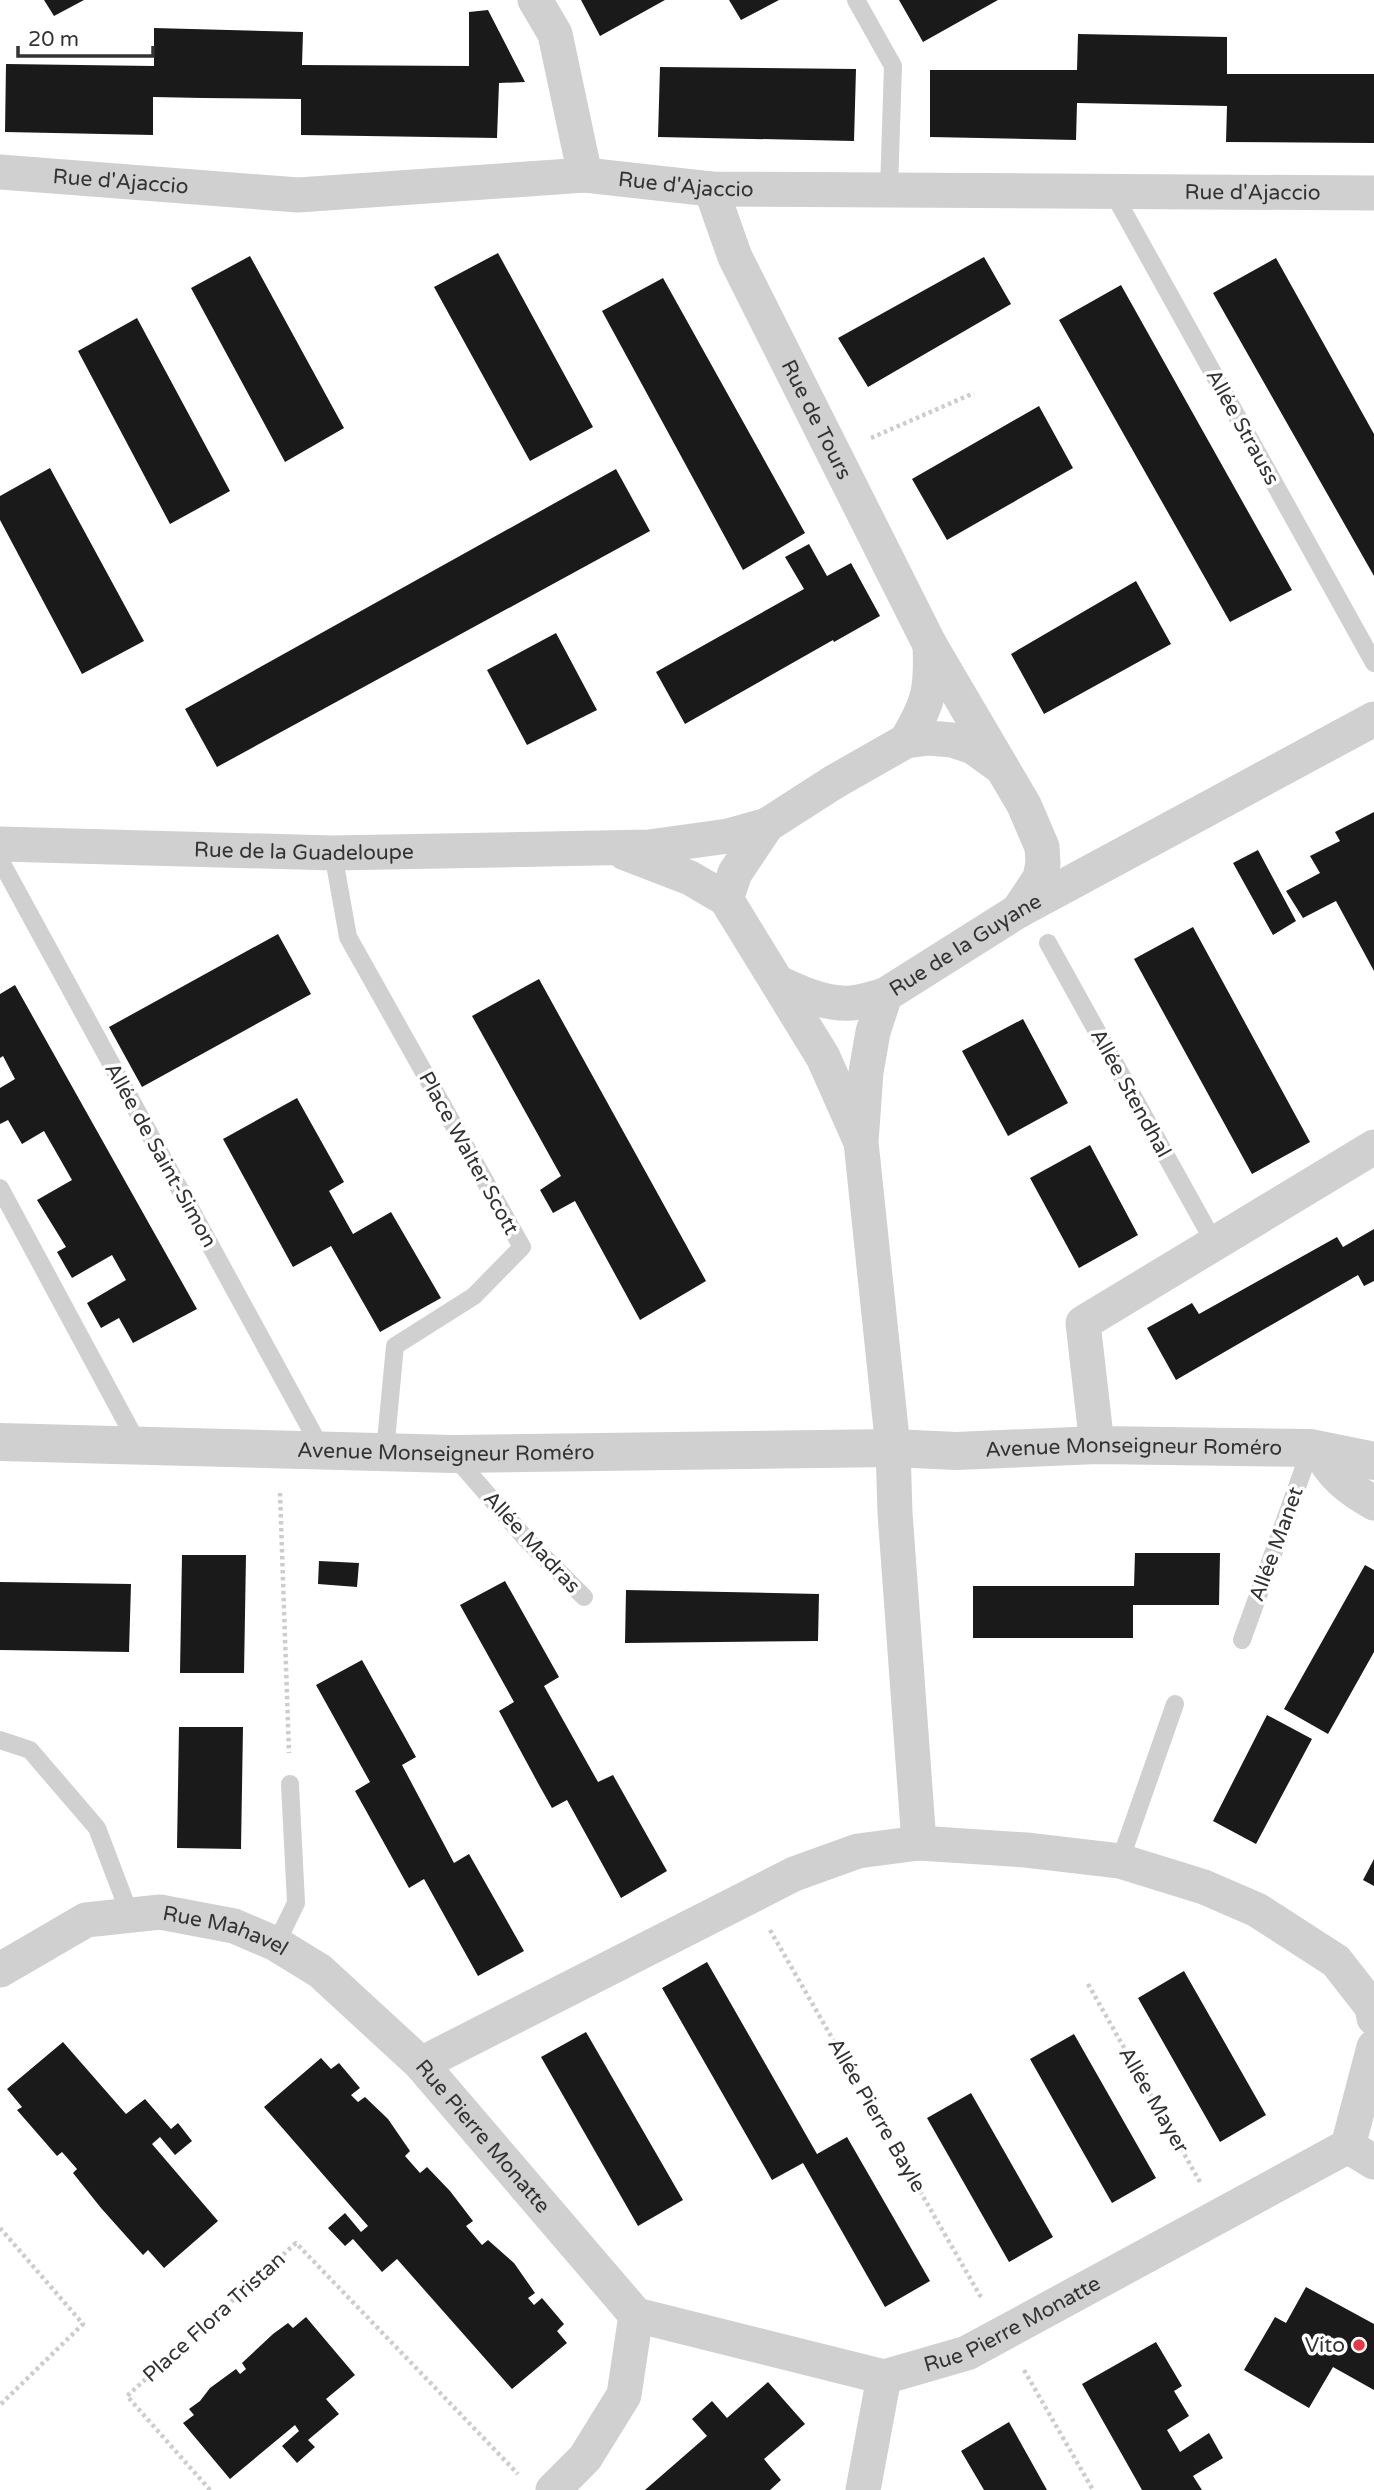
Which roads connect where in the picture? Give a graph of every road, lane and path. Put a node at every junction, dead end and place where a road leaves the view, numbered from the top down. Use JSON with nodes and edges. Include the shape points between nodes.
{"nodes":[{"id":1,"x":535,"y":0,"type":"edge"},
{"id":2,"x":856,"y":0,"type":"edge"},
{"id":3,"x":0,"y":172,"type":"edge"},
{"id":4,"x":585,"y":175,"type":"junction"},
{"id":5,"x":711,"y":189,"type":"junction"},
{"id":6,"x":889,"y":189,"type":"junction"},
{"id":7,"x":1112,"y":191,"type":"junction"},
{"id":8,"x":1374,"y":193,"type":"edge"},
{"id":9,"x":974,"y":393,"type":"dead end"},
{"id":10,"x":835,"y":453,"type":"junction"},
{"id":11,"x":930,"y":645,"type":"junction"},
{"id":12,"x":1374,"y":663,"type":"edge"},
{"id":13,"x":1374,"y":719,"type":"edge"},
{"id":14,"x":906,"y":741,"type":"junction"},
{"id":15,"x":1001,"y":767,"type":"junction"},
{"id":16,"x":767,"y":825,"type":"junction"},
{"id":17,"x":0,"y":844,"type":"edge"},
{"id":18,"x":609,"y":848,"type":"junction"},
{"id":19,"x":333,"y":853,"type":"junction"},
{"id":20,"x":0,"y":860,"type":"edge"},
{"id":21,"x":726,"y":899,"type":"junction"},
{"id":22,"x":1018,"y":911,"type":"junction"},
{"id":23,"x":1048,"y":943,"type":"dead end"},
{"id":24,"x":779,"y":983,"type":"junction"},
{"id":25,"x":885,"y":995,"type":"junction"},
{"id":26,"x":861,"y":1142,"type":"junction"},
{"id":27,"x":1374,"y":1147,"type":"edge"},
{"id":28,"x":0,"y":1188,"type":"edge"},
{"id":29,"x":1214,"y":1244,"type":"junction"},
{"id":30,"x":0,"y":1442,"type":"edge"},
{"id":31,"x":1097,"y":1444,"type":"junction"},
{"id":32,"x":139,"y":1446,"type":"junction"},
{"id":33,"x":893,"y":1448,"type":"junction"},
{"id":34,"x":1315,"y":1449,"type":"junction"},
{"id":35,"x":279,"y":1450,"type":"junction"},
{"id":36,"x":322,"y":1451,"type":"junction"},
{"id":37,"x":385,"y":1451,"type":"junction"},
{"id":38,"x":453,"y":1454,"type":"junction"},
{"id":39,"x":1374,"y":1461,"type":"edge"},
{"id":40,"x":1374,"y":1503,"type":"edge"},
{"id":41,"x":584,"y":1597,"type":"dead end"},
{"id":42,"x":1242,"y":1640,"type":"dead end"},
{"id":43,"x":1175,"y":1704,"type":"dead end"},
{"id":44,"x":0,"y":1740,"type":"edge"},
{"id":45,"x":290,"y":1784,"type":"joint"},
{"id":46,"x":919,"y":1843,"type":"junction"},
{"id":47,"x":1120,"y":1861,"type":"junction"},
{"id":48,"x":751,"y":1896,"type":"junction"},
{"id":49,"x":130,"y":1915,"type":"junction"},
{"id":50,"x":276,"y":1944,"type":"junction"},
{"id":51,"x":0,"y":1970,"type":"edge"},
{"id":52,"x":1088,"y":1984,"type":"dead end"},
{"id":53,"x":1373,"y":2010,"type":"edge"},
{"id":54,"x":1374,"y":2047,"type":"edge"},
{"id":55,"x":421,"y":2064,"type":"junction"},
{"id":56,"x":1361,"y":2154,"type":"edge"},
{"id":57,"x":1220,"y":2216,"type":"junction"},
{"id":58,"x":0,"y":2228,"type":"edge"},
{"id":59,"x":636,"y":2315,"type":"junction"},
{"id":60,"x":1003,"y":2334,"type":"junction"},
{"id":61,"x":884,"y":2377,"type":"junction"},
{"id":62,"x":0,"y":2404,"type":"edge"},
{"id":63,"x":538,"y":2485,"type":"edge"},
{"id":64,"x":210,"y":2490,"type":"edge"},
{"id":65,"x":863,"y":2490,"type":"edge"},
{"id":66,"x":1093,"y":2490,"type":"edge"}],
"edges":[{"from":1,"to":4,"type":"street","via":[[555,34]]},
{"from":2,"to":6,"type":"lane","via":[[893,66]]},
{"from":3,"to":4,"type":"street","name":"Rue d'Ajaccio","via":[[298,195]]},
{"from":4,"to":5,"type":"street","name":"Rue d'Ajaccio"},
{"from":5,"to":6,"type":"street","name":"Rue d'Ajaccio"},
{"from":5,"to":10,"type":"street","name":"Rue de Tours","via":[[734,257]]},
{"from":6,"to":7,"type":"street","name":"Rue d'Ajaccio"},
{"from":7,"to":8,"type":"street","name":"Rue d'Ajaccio"},
{"from":7,"to":12,"type":"lane","name":"Allée Strauss"},
{"from":9,"to":10,"type":"path"},
{"from":10,"to":11,"type":"street","name":"Rue de Tours"},
{"from":11,"to":14,"type":"street","name":"Rue de Tours","via":[[932,679],[923,712]]},
{"from":11,"to":15,"type":"street","name":"Rue de Tours"},
{"from":13,"to":22,"type":"street","name":"Rue de la Guyane"},
{"from":14,"to":15,"type":"street","via":[[952,740],[973,747]]},
{"from":14,"to":16,"type":"street","name":"Rue de la Guadeloupe"},
{"from":15,"to":22,"type":"street","name":"Rue de Tours","via":[[1024,804],[1042,847],[1040,878]]},
{"from":16,"to":18,"type":"street","name":"Rue de la Guadeloupe","via":[[689,843]]},
{"from":16,"to":21,"type":"street","via":[[735,873]]},
{"from":17,"to":19,"type":"street","name":"Rue de la Guadeloupe"},
{"from":18,"to":19,"type":"street","name":"Rue de la Guadeloupe"},
{"from":18,"to":21,"type":"street","name":"Rue de la Guadeloupe","via":[[690,878]]},
{"from":19,"to":37,"type":"lane","name":"Place Walter Scott","via":[[348,937],[522,1247],[474,1296],[395,1346]]},
{"from":20,"to":36,"type":"lane","name":"Allée de Saint-Simon"},
{"from":21,"to":24,"type":"street","name":"Rue de la Guadeloupe"},
{"from":22,"to":25,"type":"street","name":"Rue de la Guyane"},
{"from":23,"to":29,"type":"lane","name":"Allée Stendhal"},
{"from":24,"to":25,"type":"street","via":[[826,1001],[851,1003]]},
{"from":24,"to":26,"type":"street","name":"Rue de la Guadeloupe","via":[[823,1056]]},
{"from":25,"to":26,"type":"street","name":"Rue de la Guyane","via":[[866,1072]]},
{"from":26,"to":33,"type":"street","name":"Rue de la Guyane"},
{"from":27,"to":29,"type":"street"},
{"from":28,"to":32,"type":"lane"},
{"from":29,"to":31,"type":"street","via":[[1083,1324]]},
{"from":30,"to":32,"type":"street","name":"Avenue Monseigneur Roméro"},
{"from":31,"to":33,"type":"street","name":"Avenue Monseigneur Roméro","via":[[956,1451]]},
{"from":31,"to":34,"type":"street","name":"Avenue Monseigneur Roméro"},
{"from":32,"to":35,"type":"street","name":"Avenue Monseigneur Roméro"},
{"from":33,"to":38,"type":"street","name":"Avenue Monseigneur Roméro"},
{"from":33,"to":46,"type":"street"},
{"from":34,"to":39,"type":"street","name":"Avenue Monseigneur Roméro"},
{"from":34,"to":40,"type":"street","via":[[1335,1476]]},
{"from":34,"to":42,"type":"lane","name":"Allée Manet"},
{"from":35,"to":36,"type":"street","name":"Avenue Monseigneur Roméro"},
{"from":35,"to":45,"type":"path"},
{"from":36,"to":37,"type":"street","name":"Avenue Monseigneur Roméro"},
{"from":37,"to":38,"type":"street","name":"Avenue Monseigneur Roméro"},
{"from":38,"to":41,"type":"lane","name":"Allée Madras","via":[[527,1540]]},
{"from":43,"to":47,"type":"lane"},
{"from":44,"to":49,"type":"lane","via":[[30,1750],[97,1828]]},
{"from":45,"to":50,"type":"lane","via":[[296,1903]]},
{"from":46,"to":47,"type":"street","name":"Rue Pierre Monatte"},
{"from":46,"to":48,"type":"street","name":"Rue Pierre Monatte","via":[[858,1851],[794,1874]]},
{"from":47,"to":53,"type":"street","name":"Rue Pierre Monatte","via":[[1204,1887],[1257,1910],[1336,1961]]},
{"from":48,"to":55,"type":"street","name":"Rue Pierre Monatte"},
{"from":48,"to":60,"type":"path","name":"Allée Pierre Bayle"},
{"from":49,"to":50,"type":"street","name":"Rue Mahavel","via":[[160,1912],[222,1924]]},
{"from":49,"to":51,"type":"street","name":"Rue Mahavel","via":[[86,1920]]},
{"from":50,"to":55,"type":"street","name":"Rue Mahavel","via":[[320,1971]]},
{"from":52,"to":57,"type":"path","name":"Allée Mayer"},
{"from":54,"to":56,"type":"street","name":"Rue Pierre Monatte"},
{"from":55,"to":59,"type":"street","name":"Rue Pierre Monatte"},
{"from":56,"to":57,"type":"street","name":"Rue Pierre Monatte"},
{"from":57,"to":60,"type":"street","name":"Rue Pierre Monatte"},
{"from":58,"to":62,"type":"path","via":[[83,2324]]},
{"from":59,"to":61,"type":"street"},
{"from":59,"to":63,"type":"street","via":[[624,2395],[585,2458]]},
{"from":60,"to":61,"type":"street","name":"Rue Pierre Monatte","via":[[967,2353]]},
{"from":60,"to":66,"type":"path","name":"Allée Pierre Bayle"},
{"from":61,"to":65,"type":"street"},
{"from":63,"to":64,"type":"path","name":"Place Flora Tristan","via":[[296,2243],[127,2396]]}]}
